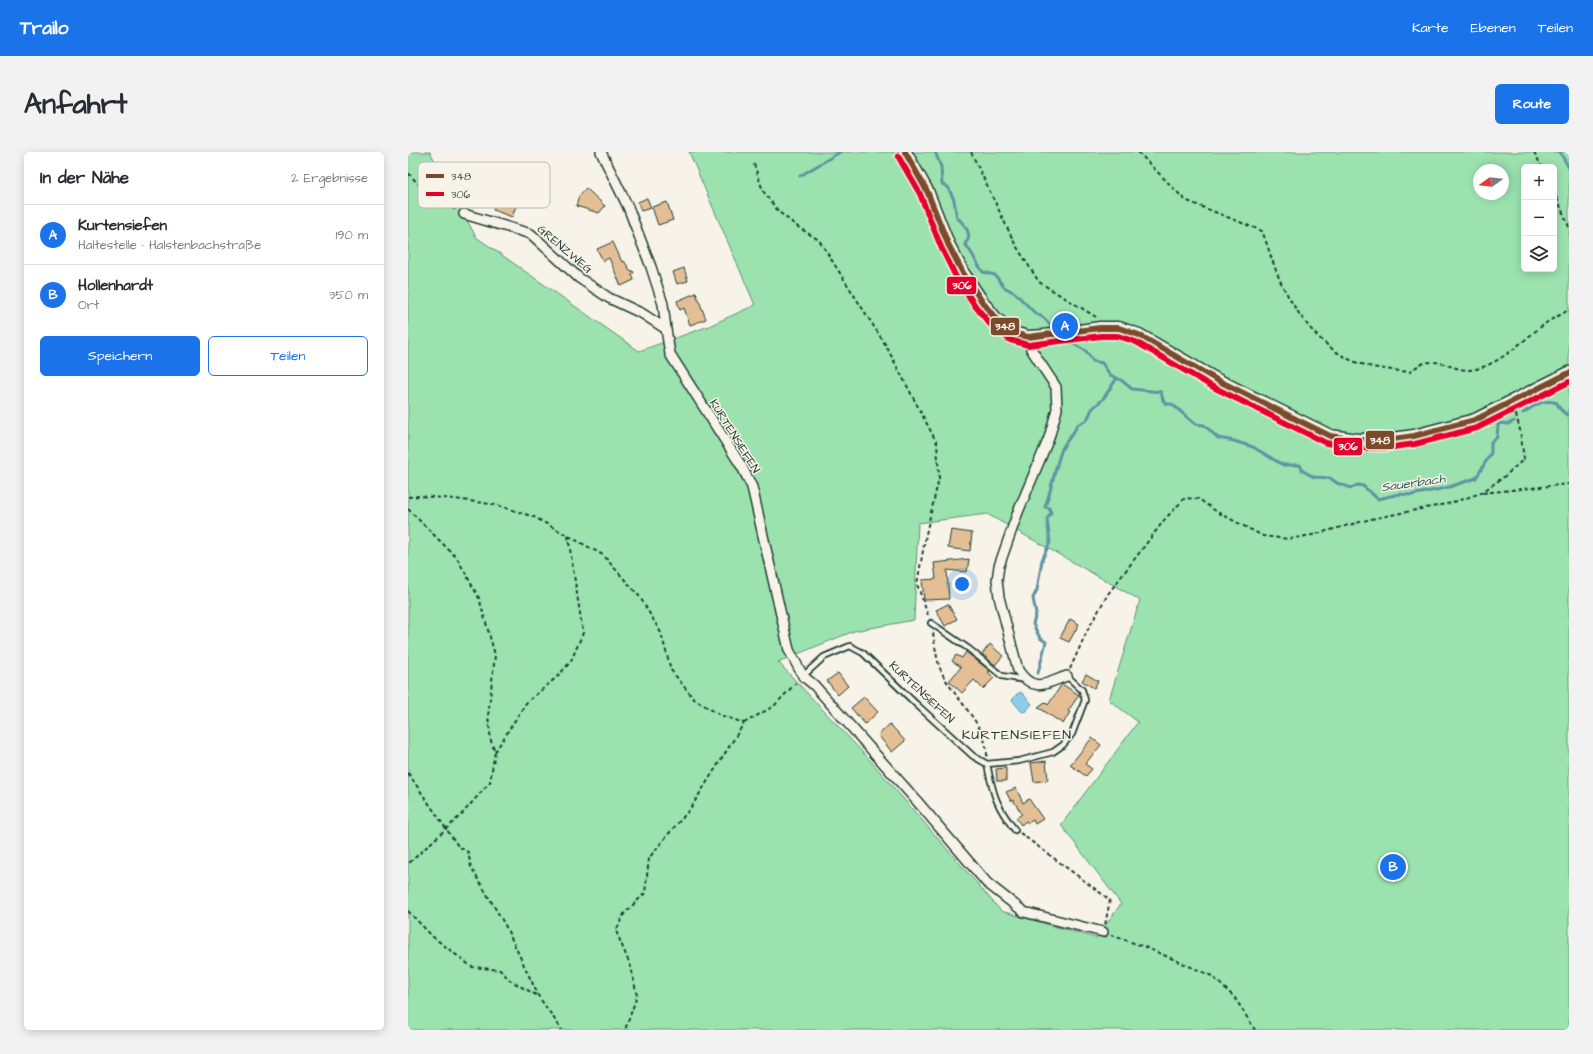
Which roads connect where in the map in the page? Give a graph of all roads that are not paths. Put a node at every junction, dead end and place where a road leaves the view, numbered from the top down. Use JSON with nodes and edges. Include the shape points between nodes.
{"nodes":[{"id":1,"x":601,"y":152,"type":"edge"},
{"id":2,"x":905,"y":152,"type":"edge"},
{"id":3,"x":464,"y":214,"type":"road end"},
{"id":4,"x":666,"y":329,"type":"junction"},
{"id":5,"x":1028,"y":337,"type":"junction"},
{"id":6,"x":1569,"y":373,"type":"edge"},
{"id":7,"x":931,"y":623,"type":"road end"},
{"id":8,"x":803,"y":676,"type":"junction"},
{"id":9,"x":1067,"y":676,"type":"joint"},
{"id":10,"x":1025,"y":680,"type":"junction"},
{"id":11,"x":987,"y":764,"type":"junction"},
{"id":12,"x":1015,"y":830,"type":"road end"},
{"id":13,"x":1103,"y":932,"type":"road end"}],
"edges":[{"from":1,"to":4,"type":"street","name":"KURTENSIEFEN","via":[[628,207],[651,267],[663,304]]},
{"from":2,"to":5,"type":"street","via":[[927,191],[960,268],[983,303],[996,319],[1013,333]]},
{"from":3,"to":4,"type":"street","name":"GRENZWEG","via":[[531,234],[579,278],[609,298],[643,314]]},
{"from":4,"to":8,"type":"street","name":"KURTENSIEFEN","via":[[670,354],[752,487],[789,650]]},
{"from":5,"to":6,"type":"street","via":[[1118,328],[1139,335],[1217,380],[1330,436],[1358,440],[1414,436],[1475,420]]},
{"from":5,"to":10,"type":"street","via":[[1031,349],[1056,387],[1057,409],[1018,512],[997,580],[1018,670]]},
{"from":7,"to":10,"type":"lane","via":[[1002,676]]},
{"from":8,"to":11,"type":"lane","name":"KURTENSIEFEN","via":[[824,657],[850,646],[863,653],[973,756]]},
{"from":8,"to":13,"type":"street","name":"KURTENSIEFEN","via":[[916,800],[987,883],[1024,912]]},
{"from":9,"to":10,"type":"street","via":[[1050,684],[1038,685]]},
{"from":9,"to":11,"type":"lane","via":[[1082,690],[1085,700],[1072,734],[1063,745],[1053,752],[1019,761]]},
{"from":11,"to":12,"type":"lane","via":[[994,797]]}]}
